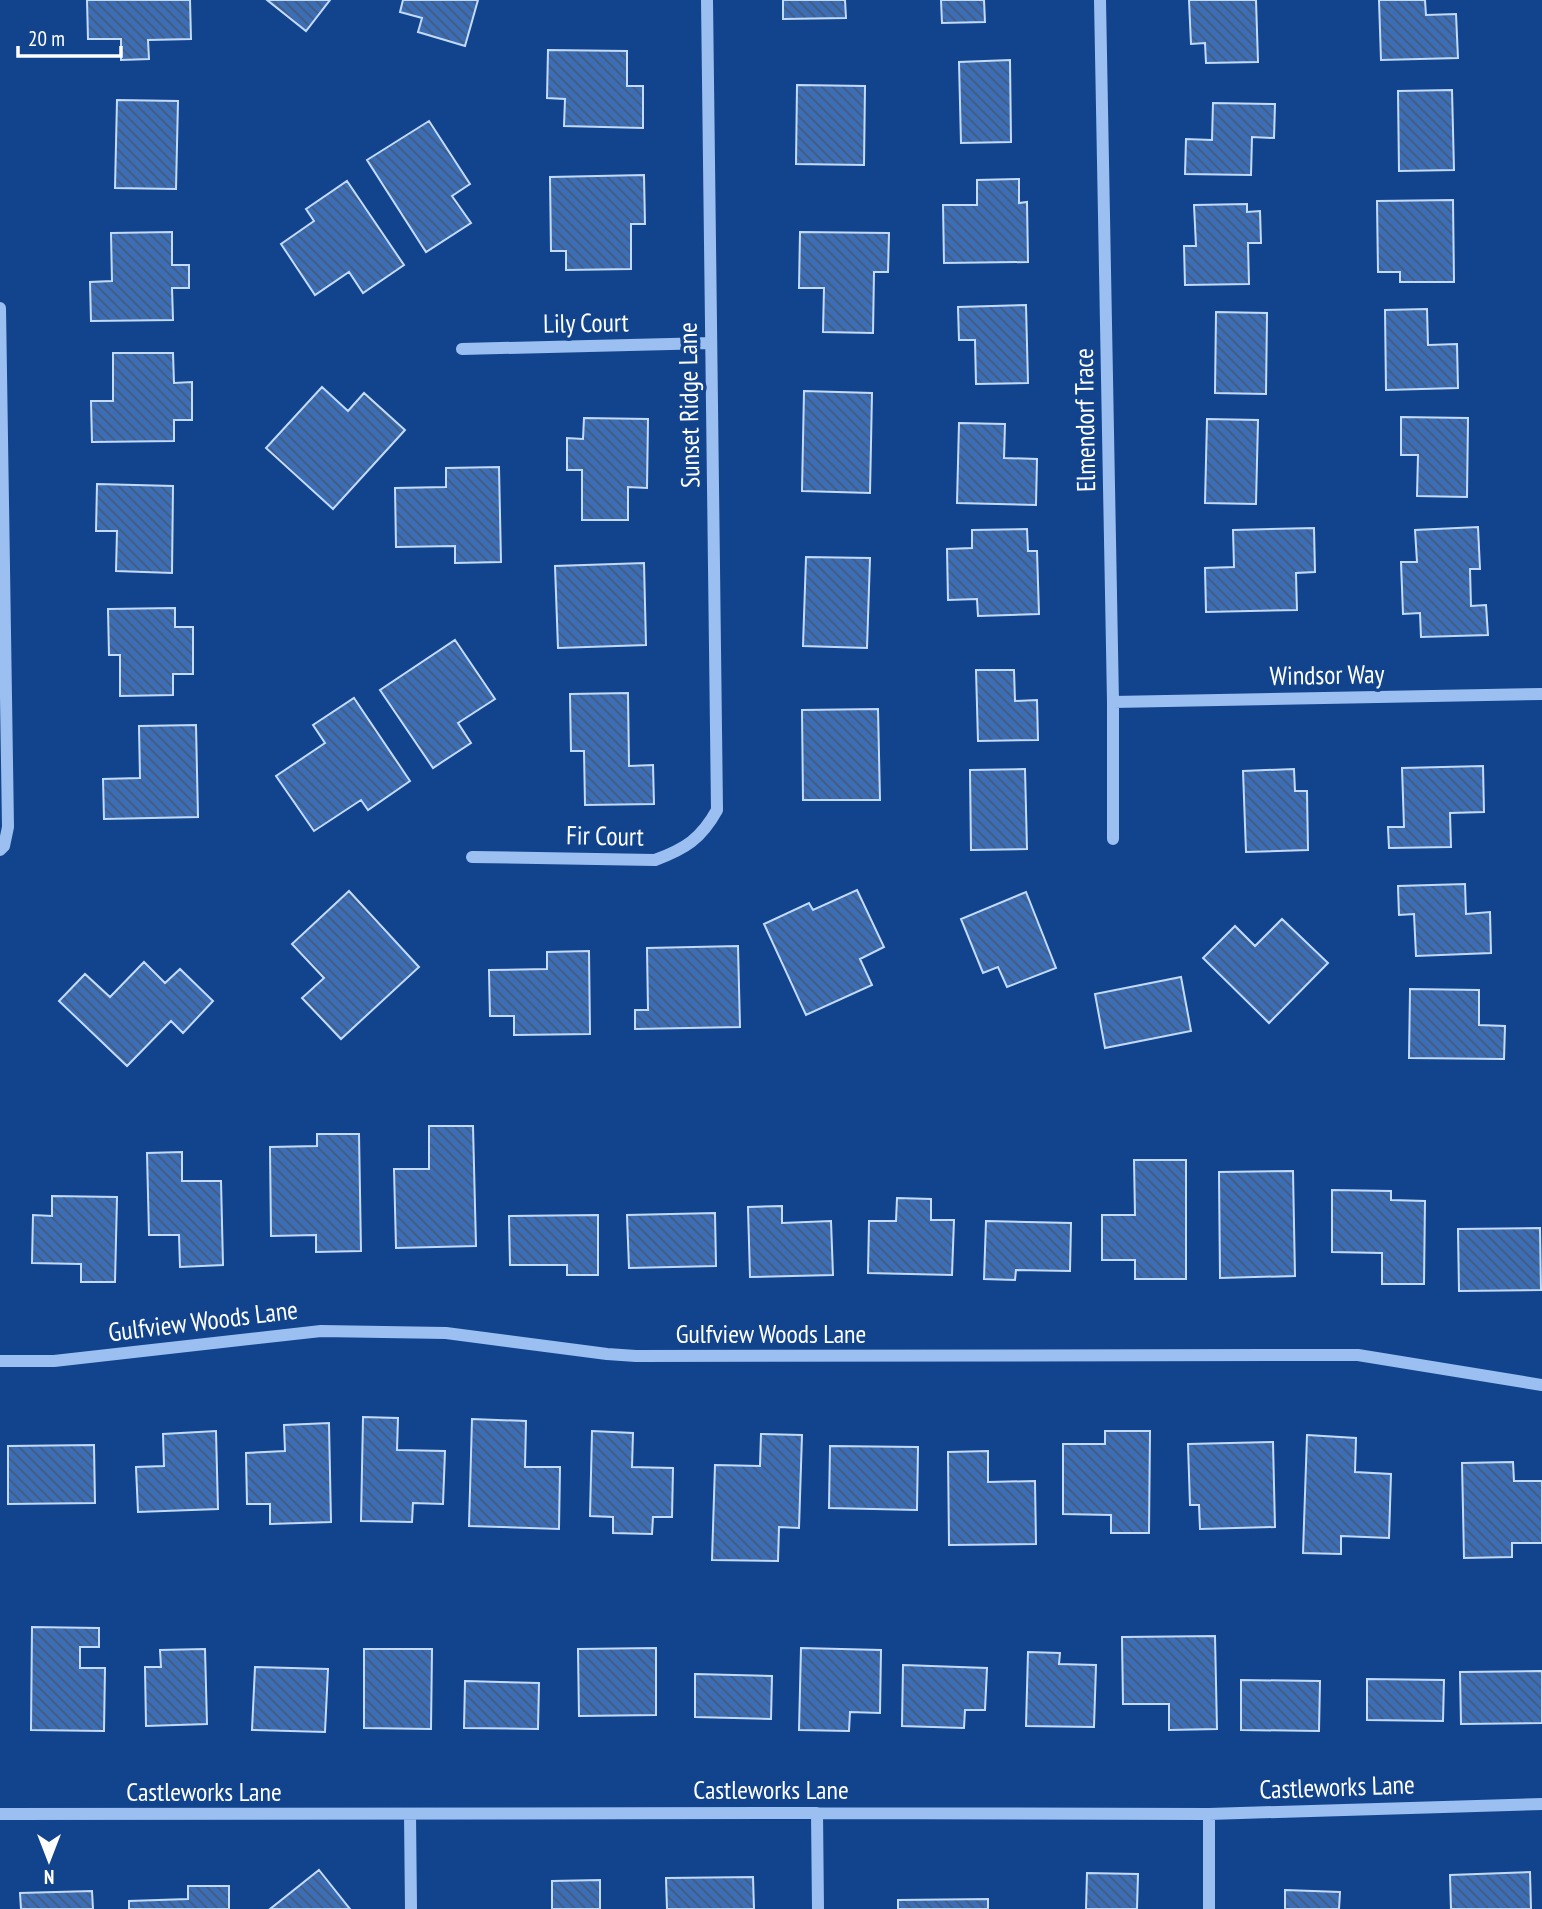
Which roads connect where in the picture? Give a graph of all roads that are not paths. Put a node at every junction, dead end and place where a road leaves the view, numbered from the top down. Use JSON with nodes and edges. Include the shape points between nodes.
{"nodes":[{"id":1,"x":707,"y":0,"type":"edge"},
{"id":2,"x":1100,"y":0,"type":"edge"},
{"id":3,"x":0,"y":308,"type":"edge"},
{"id":4,"x":711,"y":343,"type":"junction"},
{"id":5,"x":462,"y":349,"type":"dead end"},
{"id":6,"x":1542,"y":694,"type":"edge"},
{"id":7,"x":1113,"y":702,"type":"junction"},
{"id":8,"x":717,"y":810,"type":"joint"},
{"id":9,"x":1113,"y":839,"type":"dead end"},
{"id":10,"x":0,"y":850,"type":"edge"},
{"id":11,"x":472,"y":857,"type":"dead end"},
{"id":12,"x":0,"y":1361,"type":"edge"},
{"id":13,"x":1542,"y":1385,"type":"edge"},
{"id":14,"x":1542,"y":1804,"type":"edge"},
{"id":15,"x":817,"y":1812,"type":"junction"},
{"id":16,"x":410,"y":1814,"type":"junction"},
{"id":17,"x":1209,"y":1814,"type":"junction"},
{"id":18,"x":0,"y":1815,"type":"edge"},
{"id":19,"x":411,"y":1909,"type":"edge"},
{"id":20,"x":818,"y":1909,"type":"edge"},
{"id":21,"x":1209,"y":1909,"type":"edge"}],
"edges":[{"from":1,"to":4,"type":"street","name":"Sunset Ridge Lane"},
{"from":2,"to":7,"type":"street","name":"Elmendorf Trace"},
{"from":3,"to":10,"type":"street","via":[[8,827]]},
{"from":4,"to":5,"type":"street","name":"Lily Court"},
{"from":4,"to":8,"type":"street","name":"Sunset Ridge Lane"},
{"from":6,"to":7,"type":"street","name":"Windsor Way"},
{"from":7,"to":9,"type":"street","name":"Elmendorf Trace"},
{"from":8,"to":11,"type":"street","name":"Fir Court","via":[[708,827],[680,851],[655,860]]},
{"from":12,"to":13,"type":"street","name":"Gulfview Woods Lane","via":[[73,1359],[321,1331],[446,1333],[649,1356],[1358,1355]]},
{"from":14,"to":17,"type":"street","name":"Castleworks Lane"},
{"from":15,"to":16,"type":"street","name":"Castleworks Lane"},
{"from":15,"to":17,"type":"street","name":"Castleworks Lane"},
{"from":15,"to":20,"type":"street"},
{"from":16,"to":18,"type":"street","name":"Castleworks Lane"},
{"from":16,"to":19,"type":"street"},
{"from":17,"to":21,"type":"street"}]}
